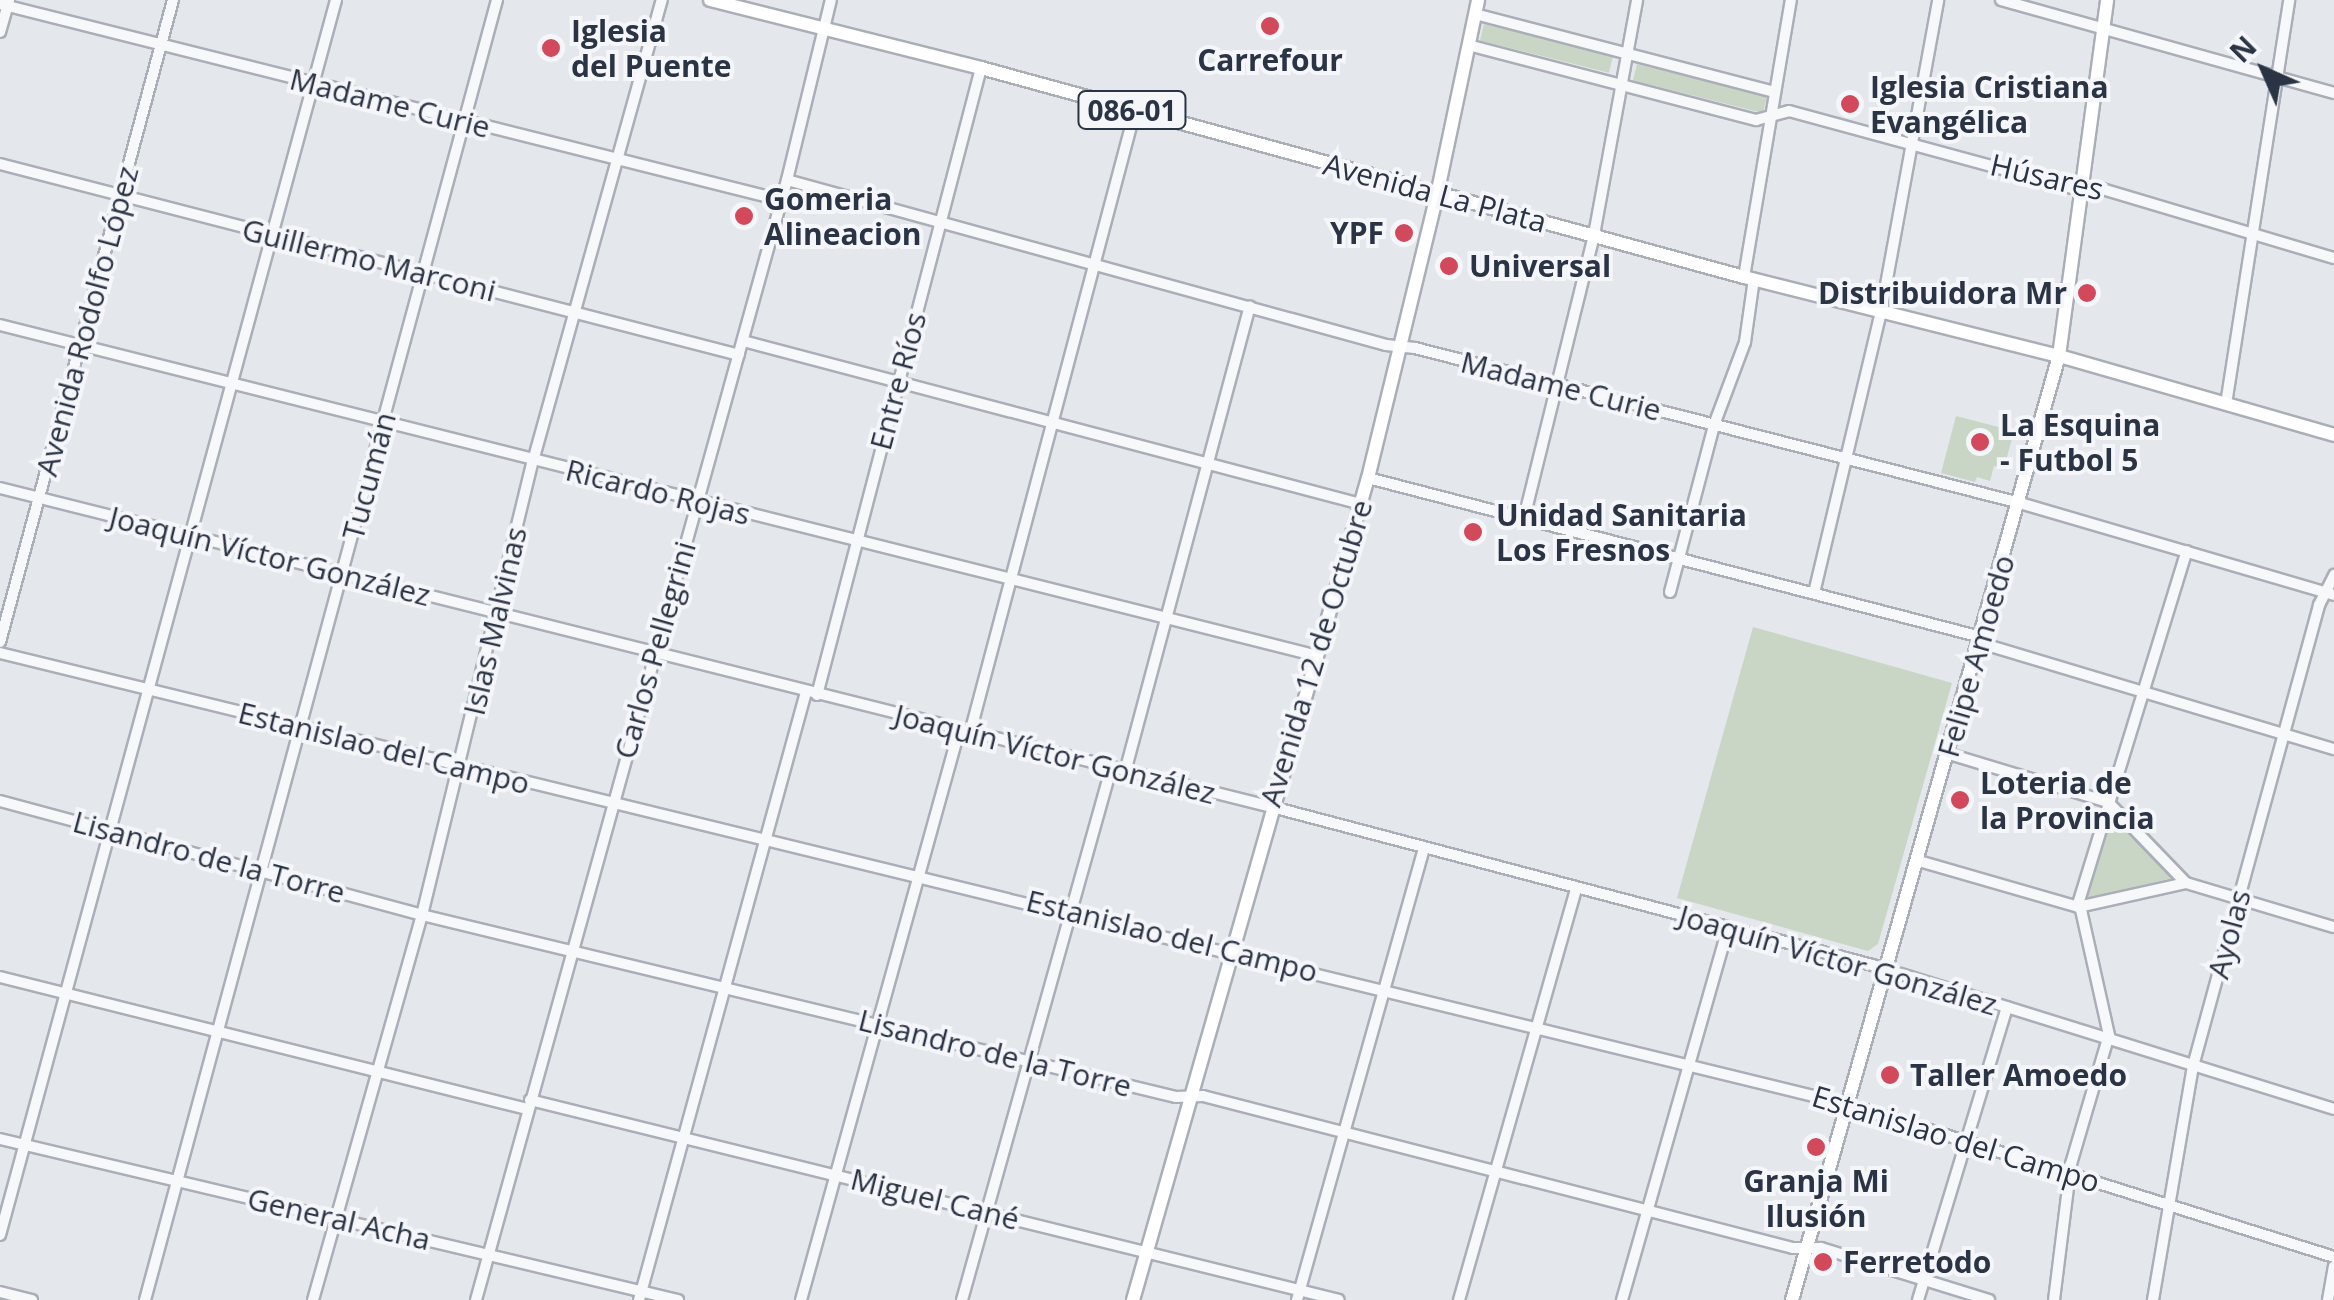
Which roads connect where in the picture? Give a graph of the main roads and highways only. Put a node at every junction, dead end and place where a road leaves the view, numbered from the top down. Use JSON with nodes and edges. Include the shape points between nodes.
{"nodes":[{"id":1,"x":710,"y":0,"type":"edge"},
{"id":2,"x":2107,"y":0,"type":"edge"},
{"id":3,"x":1476,"y":7,"type":"edge"},
{"id":4,"x":1437,"y":195,"type":"junction"},
{"id":5,"x":2059,"y":356,"type":"junction"},
{"id":6,"x":2334,"y":435,"type":"edge"},
{"id":7,"x":1132,"y":1300,"type":"edge"},
{"id":8,"x":1792,"y":1300,"type":"edge"}],
"edges":[{"from":1,"to":4,"type":"main road","name":"Avenida La Plata","number":"086-01"},
{"from":2,"to":5,"type":"main road","name":"Felipe Amoedo"},
{"from":3,"to":4,"type":"main road","name":"Avenida 12 de Octubre"},
{"from":4,"to":5,"type":"main road","name":"Avenida La Plata","number":"086-01"},
{"from":4,"to":7,"type":"main road","name":"Avenida 12 de Octubre","via":[[1361,504]]},
{"from":5,"to":6,"type":"main road","name":"Avenida La Plata","number":"086-01"},
{"from":5,"to":8,"type":"main road","name":"Felipe Amoedo"}]}
